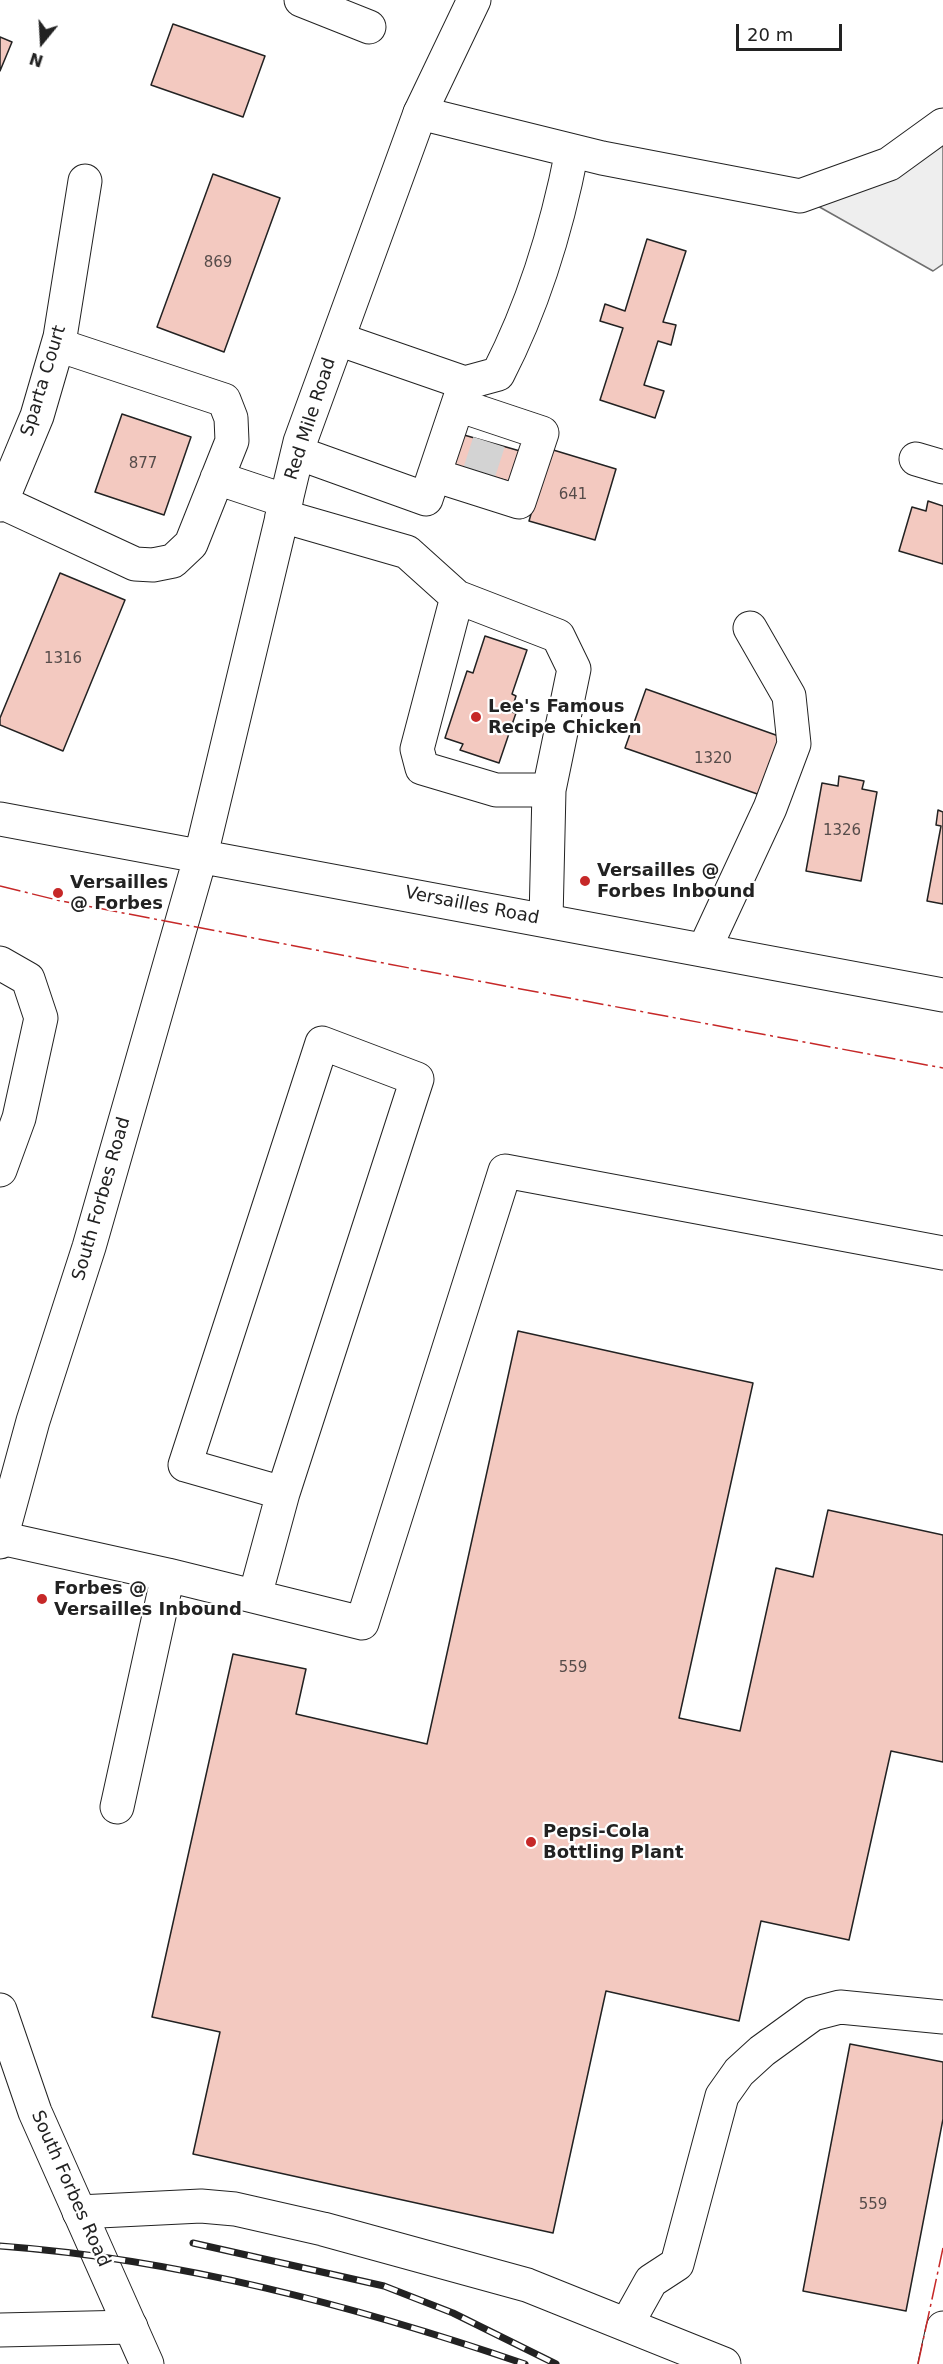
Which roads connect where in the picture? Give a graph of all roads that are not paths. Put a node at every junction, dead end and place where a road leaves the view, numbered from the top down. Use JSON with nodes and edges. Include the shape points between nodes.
{"nodes":[{"id":1,"x":301,"y":0,"type":"edge"},
{"id":2,"x":474,"y":0,"type":"edge"},
{"id":3,"x":369,"y":27,"type":"dead end"},
{"id":4,"x":420,"y":113,"type":"junction"},
{"id":5,"x":943,"y":125,"type":"edge"},
{"id":6,"x":572,"y":151,"type":"junction"},
{"id":7,"x":85,"y":181,"type":"dead end"},
{"id":8,"x":338,"y":339,"type":"junction"},
{"id":9,"x":58,"y":345,"type":"junction"},
{"id":10,"x":461,"y":394,"type":"junction"},
{"id":11,"x":298,"y":453,"type":"junction"},
{"id":12,"x":434,"y":475,"type":"junction"},
{"id":13,"x":217,"y":478,"type":"junction"},
{"id":14,"x":1,"y":504,"type":"edge"},
{"id":15,"x":284,"y":509,"type":"junction"},
{"id":16,"x":457,"y":597,"type":"junction"},
{"id":17,"x":750,"y":628,"type":"dead end"},
{"id":18,"x":549,"y":790,"type":"junction"},
{"id":19,"x":0,"y":819,"type":"edge"},
{"id":20,"x":201,"y":855,"type":"junction"},
{"id":21,"x":546,"y":920,"type":"junction"},
{"id":22,"x":704,"y":950,"type":"junction"},
{"id":23,"x":0,"y":963,"type":"edge"},
{"id":24,"x":943,"y":995,"type":"edge"},
{"id":25,"x":0,"y":1170,"type":"edge"},
{"id":26,"x":943,"y":1253,"type":"edge"},
{"id":27,"x":9,"y":1471,"type":"edge"},
{"id":28,"x":283,"y":1493,"type":"junction"},
{"id":29,"x":0,"y":1540,"type":"edge"},
{"id":30,"x":168,"y":1575,"type":"junction"},
{"id":31,"x":255,"y":1596,"type":"junction"},
{"id":32,"x":117,"y":1806,"type":"dead end"},
{"id":33,"x":0,"y":2010,"type":"edge"},
{"id":34,"x":943,"y":2016,"type":"edge"},
{"id":35,"x":79,"y":2211,"type":"junction"},
{"id":36,"x":627,"y":2324,"type":"junction"},
{"id":37,"x":131,"y":2327,"type":"junction"},
{"id":38,"x":943,"y":2328,"type":"edge"},
{"id":39,"x":0,"y":2330,"type":"edge"},
{"id":40,"x":147,"y":2364,"type":"edge"},
{"id":41,"x":724,"y":2364,"type":"edge"},
{"id":42,"x":935,"y":2364,"type":"edge"}],
"edges":[{"from":1,"to":3,"type":"main road"},
{"from":2,"to":4,"type":"main road","name":"Red Mile Road"},
{"from":4,"to":6,"type":"main road"},
{"from":4,"to":8,"type":"main road","name":"Red Mile Road"},
{"from":5,"to":6,"type":"main road","via":[[888,164],[800,196]]},
{"from":6,"to":10,"type":"main road","via":[[560,212],[520,332],[498,374]]},
{"from":7,"to":9,"type":"main road","name":"Sparta Court"},
{"from":8,"to":10,"type":"main road"},
{"from":8,"to":11,"type":"main road","name":"Red Mile Road"},
{"from":9,"to":13,"type":"main road","via":[[224,400],[231,418],[232,441]]},
{"from":9,"to":14,"type":"main road","name":"Sparta Court","via":[[37,416]]},
{"from":10,"to":12,"type":"main road"},
{"from":10,"to":12,"type":"main road","via":[[493,430],[542,433],[519,502],[477,480]]},
{"from":11,"to":12,"type":"main road","via":[[426,499]]},
{"from":11,"to":15,"type":"main road","name":"Red Mile Road"},
{"from":13,"to":14,"type":"main road","via":[[191,544],[173,561],[153,565],[135,564]]},
{"from":13,"to":15,"type":"main road"},
{"from":15,"to":16,"type":"main road","via":[[407,552]]},
{"from":15,"to":20,"type":"main road","name":"Red Mile Road"},
{"from":16,"to":18,"type":"main road","via":[[558,636],[574,669]]},
{"from":16,"to":18,"type":"main road","via":[[417,749],[422,768],[496,790]]},
{"from":17,"to":22,"type":"main road","via":[[789,696],[794,744],[770,808]]},
{"from":18,"to":21,"type":"main road"},
{"from":19,"to":20,"type":"main road","name":"Versailles Road"},
{"from":20,"to":21,"type":"main road","name":"Versailles Road"},
{"from":20,"to":27,"type":"main road","name":"South Forbes Road","via":[[89,1247]]},
{"from":21,"to":22,"type":"main road","name":"Versailles Road"},
{"from":22,"to":24,"type":"main road","name":"Versailles Road"},
{"from":23,"to":25,"type":"main road","via":[[28,979],[41,1018],[19,1118]]},
{"from":26,"to":31,"type":"main road","via":[[505,1171],[362,1623]]},
{"from":27,"to":29,"type":"main road","name":"South Forbes Road"},
{"from":28,"to":28,"type":"main road","via":[[417,1080],[322,1043],[185,1465]]},
{"from":28,"to":31,"type":"main road"},
{"from":29,"to":30,"type":"main road"},
{"from":30,"to":31,"type":"main road"},
{"from":30,"to":32,"type":"main road"},
{"from":33,"to":35,"type":"main road","name":"South Forbes Road","via":[[35,2112]]},
{"from":34,"to":36,"type":"main road","via":[[840,2007],[813,2014],[740,2072],[722,2096],[677,2264],[651,2280]]},
{"from":35,"to":36,"type":"main road","via":[[201,2206],[235,2209],[527,2285]]},
{"from":35,"to":37,"type":"main road","name":"South Forbes Road"},
{"from":36,"to":41,"type":"main road"},
{"from":37,"to":39,"type":"main road"},
{"from":37,"to":40,"type":"main road","name":"South Forbes Road"},
{"from":38,"to":42,"type":"main road"}]}
